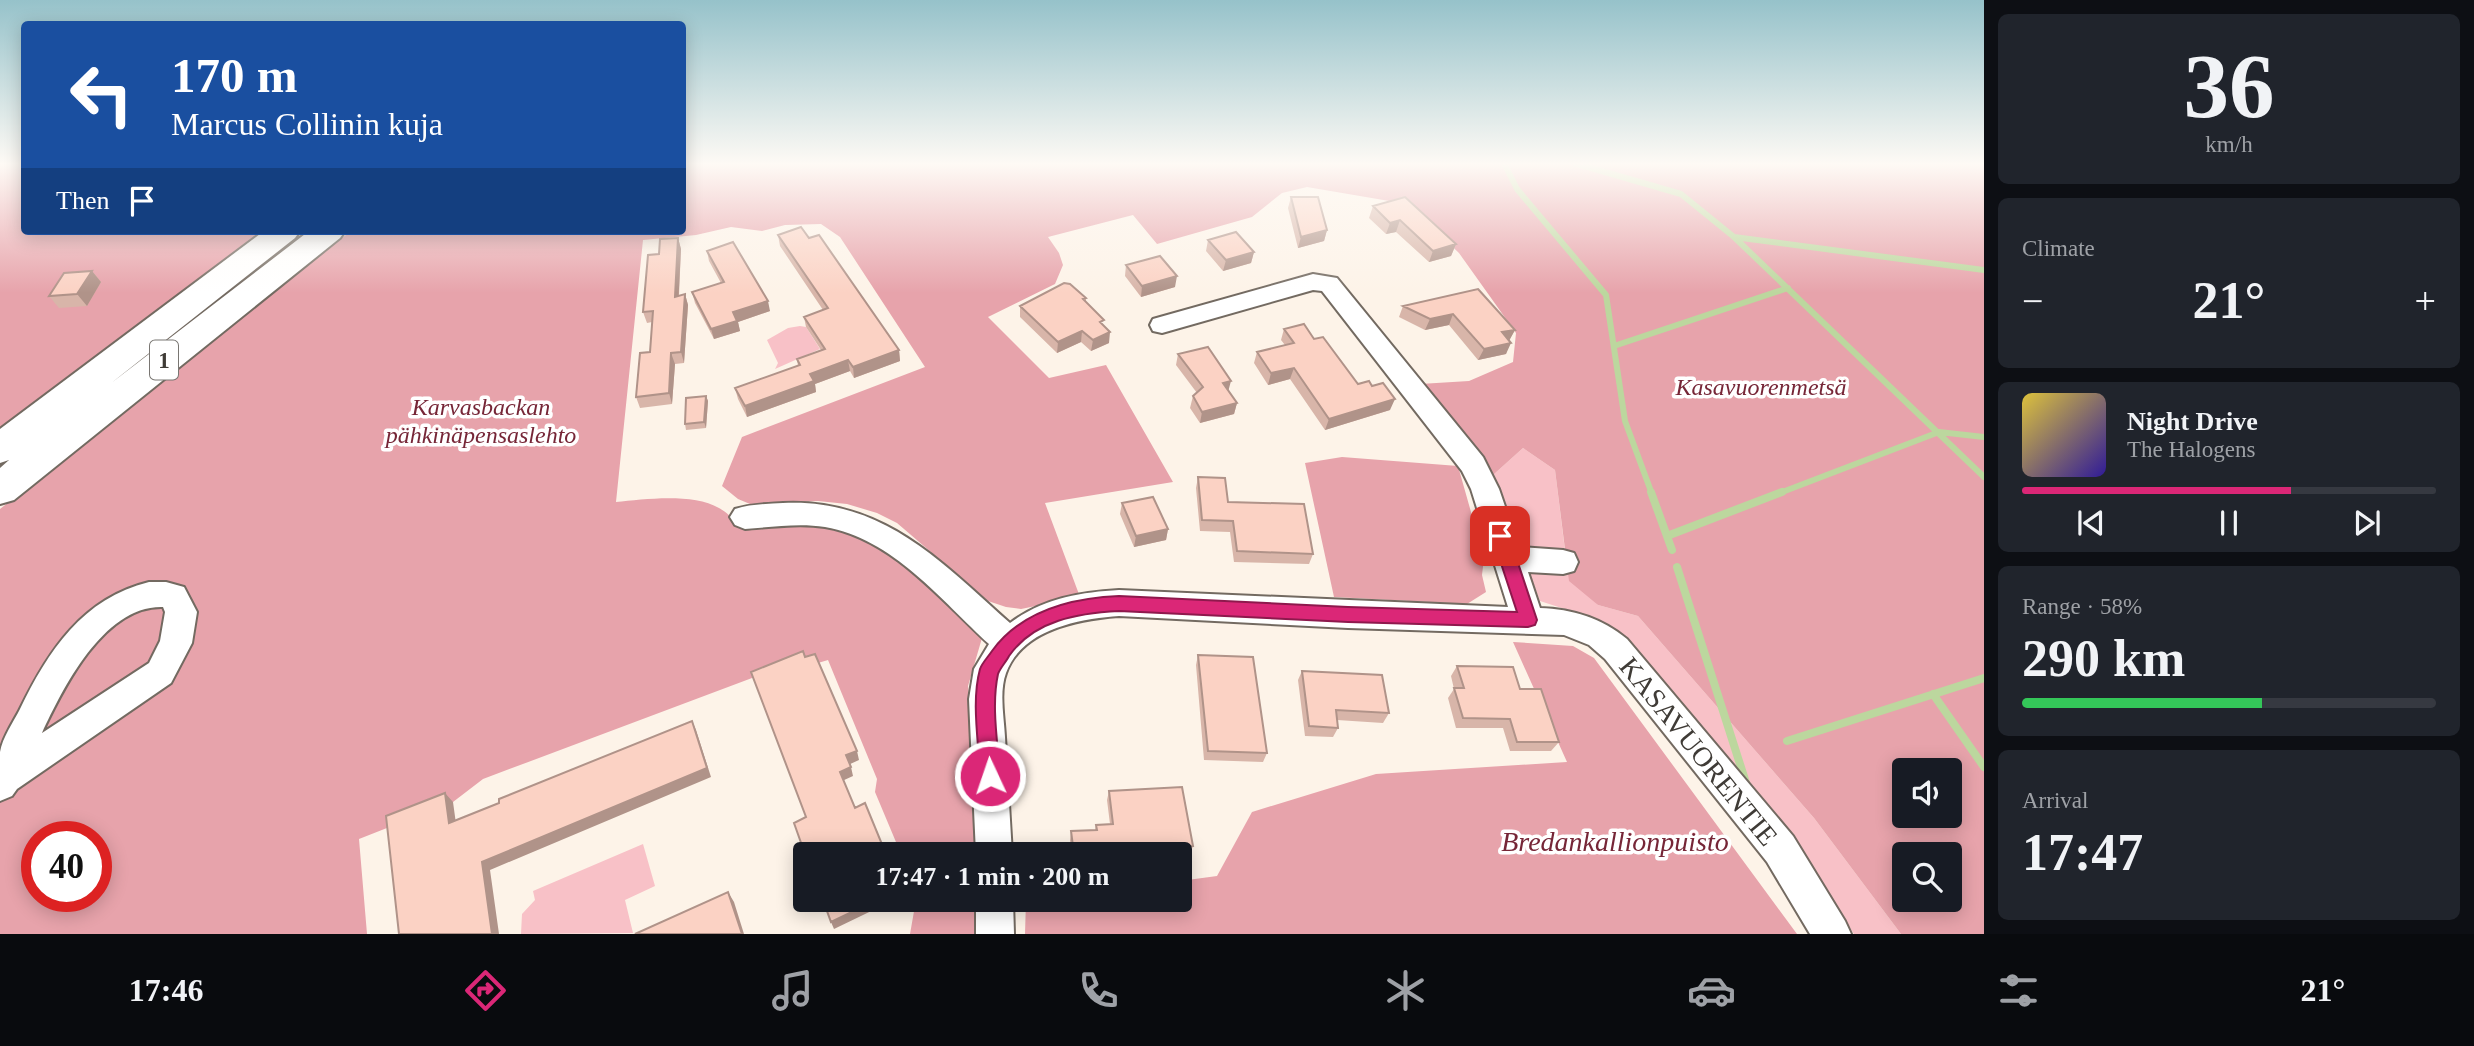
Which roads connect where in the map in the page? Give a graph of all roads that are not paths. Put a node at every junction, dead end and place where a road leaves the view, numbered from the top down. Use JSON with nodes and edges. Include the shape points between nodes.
{"nodes":[{"id":1,"x":279,"y":235,"type":"edge"},
{"id":2,"x":324,"y":235,"type":"edge"},
{"id":3,"x":1163,"y":324,"type":"dead end"},
{"id":4,"x":0,"y":449,"type":"edge"},
{"id":5,"x":0,"y":489,"type":"edge"},
{"id":6,"x":746,"y":517,"type":"dead end"},
{"id":7,"x":1508,"y":559,"type":"junction"},
{"id":8,"x":1563,"y":562,"type":"dead end"},
{"id":9,"x":1528,"y":620,"type":"junction"},
{"id":10,"x":1009,"y":642,"type":"junction"},
{"id":11,"x":3,"y":781,"type":"edge"},
{"id":12,"x":993,"y":842,"type":"edge"},
{"id":13,"x":995,"y":912,"type":"edge"},
{"id":14,"x":995,"y":934,"type":"edge"},
{"id":15,"x":1832,"y":934,"type":"edge"}],
"edges":[{"from":1,"to":4,"type":"highway","number":"1"},
{"from":2,"to":5,"type":"highway","number":"1"},
{"from":3,"to":7,"type":"street","via":[[1313,282],[1329,285],[1473,465]]},
{"from":6,"to":10,"type":"street","via":[[804,513],[835,517],[879,532]]},
{"from":7,"to":8,"type":"street"},
{"from":7,"to":9,"type":"street"},
{"from":9,"to":10,"type":"street","name":"KASAVUORENTIE","via":[[1119,603],[1062,611],[1034,623]]},
{"from":9,"to":15,"type":"street","name":"KASAVUORENTIE","via":[[1584,626],[1616,649],[1780,849]]},
{"from":10,"to":12,"type":"street","via":[[990,669],[986,699]]},
{"from":11,"to":11,"type":"street","via":[[160,673],[176,643],[181,612],[173,596],[142,596],[85,633],[57,670]]},
{"from":13,"to":14,"type":"street"}]}
